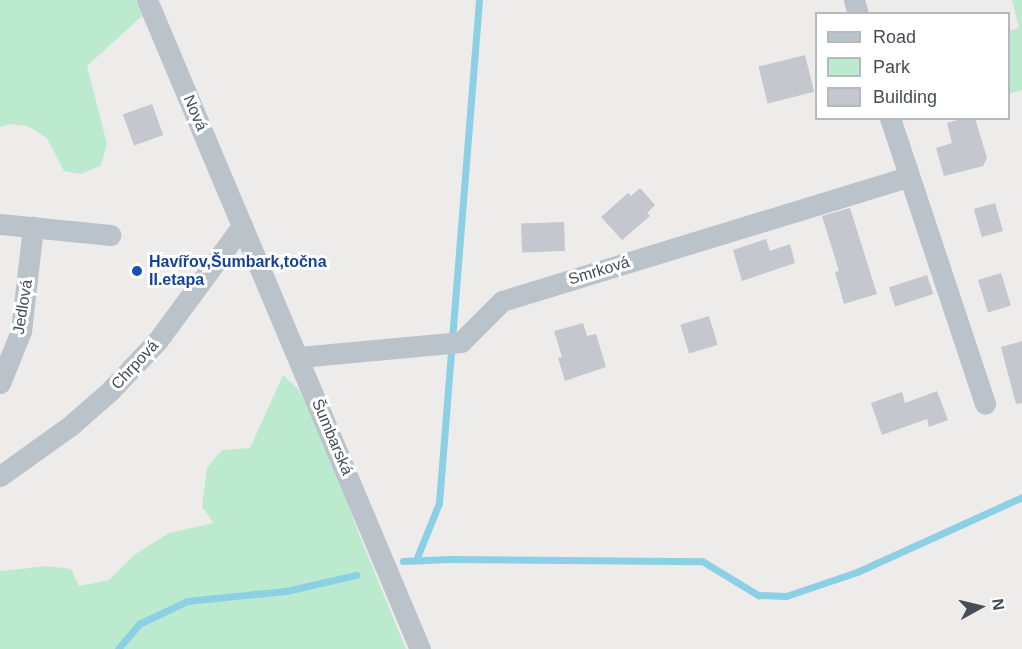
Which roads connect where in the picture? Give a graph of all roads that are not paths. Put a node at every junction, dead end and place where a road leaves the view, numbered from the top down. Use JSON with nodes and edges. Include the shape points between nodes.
{"nodes":[{"id":1,"x":147,"y":0,"type":"edge"},
{"id":2,"x":891,"y":120,"type":"edge"},
{"id":3,"x":907,"y":177,"type":"junction"},
{"id":4,"x":0,"y":224,"type":"edge"},
{"id":5,"x":242,"y":226,"type":"junction"},
{"id":6,"x":33,"y":227,"type":"junction"},
{"id":7,"x":110,"y":236,"type":"dead end"},
{"id":8,"x":299,"y":357,"type":"junction"},
{"id":9,"x":0,"y":383,"type":"edge"},
{"id":10,"x":985,"y":404,"type":"dead end"},
{"id":11,"x":0,"y":476,"type":"edge"},
{"id":12,"x":420,"y":649,"type":"edge"}],
"edges":[{"from":1,"to":5,"type":"street","name":"Nová"},
{"from":2,"to":3,"type":"street"},
{"from":3,"to":8,"type":"street","name":"Smrková","via":[[502,301],[461,342]]},
{"from":3,"to":10,"type":"street"},
{"from":4,"to":6,"type":"street"},
{"from":5,"to":8,"type":"street","name":"Šumbarská"},
{"from":5,"to":11,"type":"street","name":"Chrpová","via":[[158,340],[118,382],[70,426]]},
{"from":6,"to":7,"type":"street"},
{"from":6,"to":9,"type":"street","name":"Jedlová","via":[[21,331]]},
{"from":8,"to":12,"type":"street","name":"Šumbarská"}]}
